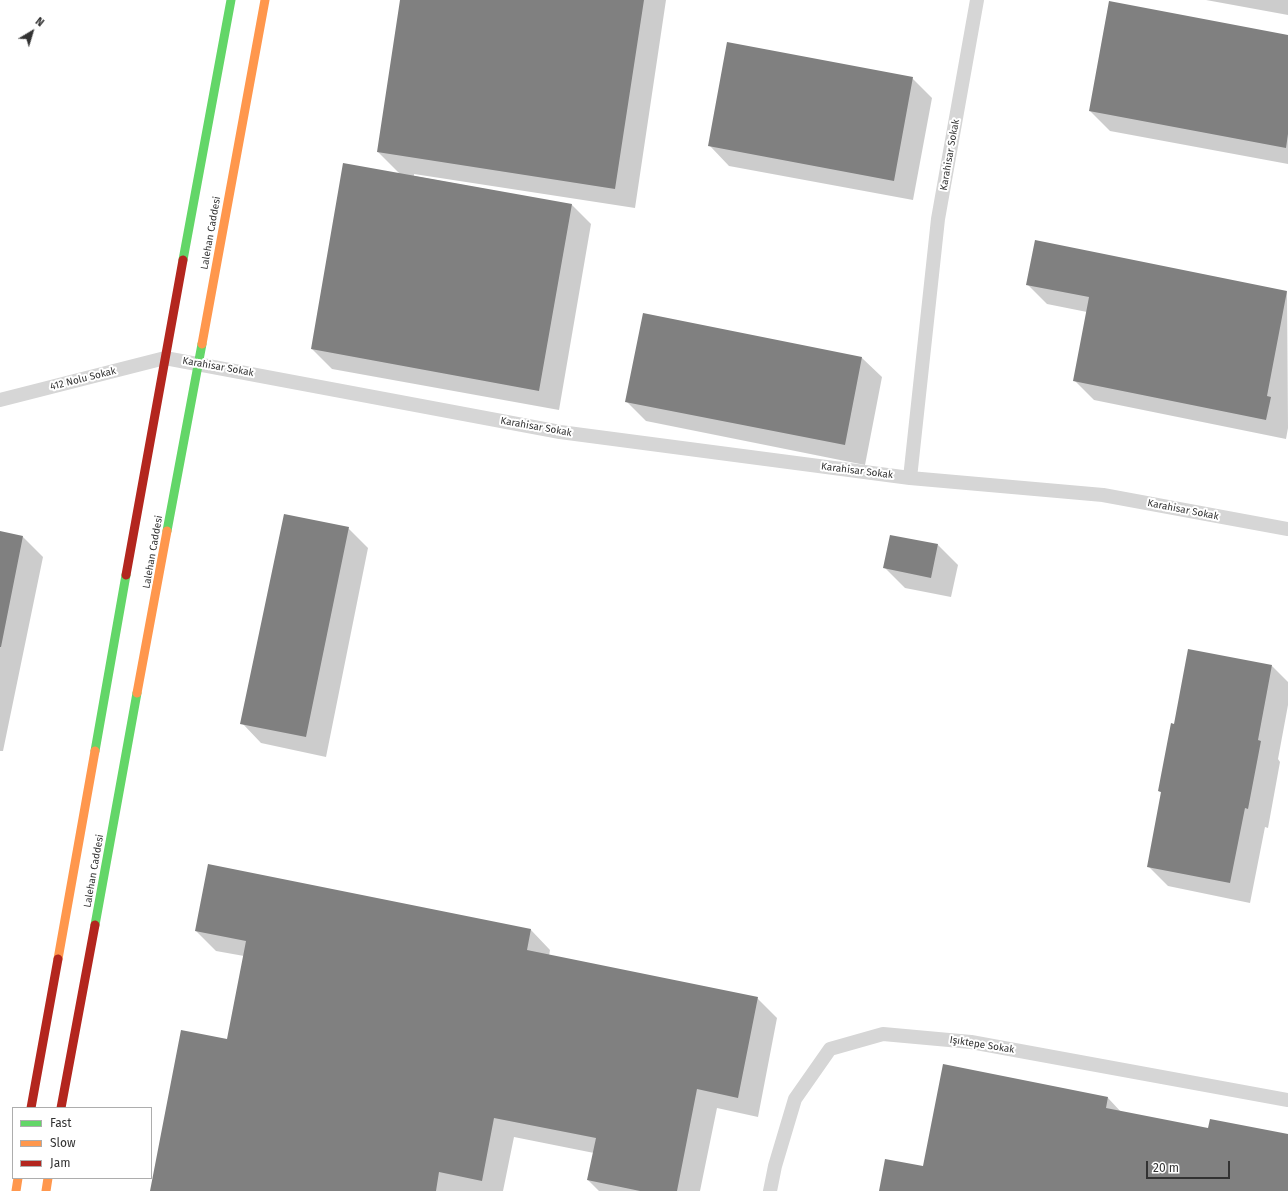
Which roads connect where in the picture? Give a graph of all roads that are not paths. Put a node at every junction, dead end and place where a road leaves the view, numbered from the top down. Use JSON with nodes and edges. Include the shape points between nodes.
{"nodes":[{"id":1,"x":232,"y":0,"type":"edge"},
{"id":2,"x":265,"y":0,"type":"edge"},
{"id":3,"x":977,"y":0,"type":"edge"},
{"id":4,"x":165,"y":358,"type":"junction"},
{"id":5,"x":199,"y":363,"type":"junction"},
{"id":6,"x":0,"y":400,"type":"edge"},
{"id":7,"x":910,"y":478,"type":"junction"},
{"id":8,"x":1288,"y":529,"type":"edge"},
{"id":9,"x":1288,"y":1100,"type":"edge"},
{"id":10,"x":30,"y":1107,"type":"edge"},
{"id":11,"x":61,"y":1107,"type":"edge"},
{"id":12,"x":18,"y":1179,"type":"edge"},
{"id":13,"x":48,"y":1179,"type":"edge"},
{"id":14,"x":16,"y":1191,"type":"edge"},
{"id":15,"x":46,"y":1191,"type":"edge"},
{"id":16,"x":770,"y":1191,"type":"edge"}],
"edges":[{"from":1,"to":4,"type":"street","name":"Lalehan Caddesi"},
{"from":2,"to":5,"type":"street","name":"Lalehan Caddesi"},
{"from":3,"to":7,"type":"lane","name":"Karahisar Sokak","via":[[938,219]]},
{"from":4,"to":5,"type":"lane","name":"Karahisar Sokak"},
{"from":4,"to":6,"type":"lane","name":"412 Nolu Sokak"},
{"from":4,"to":10,"type":"street","name":"Lalehan Caddesi"},
{"from":5,"to":7,"type":"lane","name":"Karahisar Sokak","via":[[560,432]]},
{"from":5,"to":11,"type":"street","name":"Lalehan Caddesi"},
{"from":7,"to":8,"type":"lane","name":"Karahisar Sokak","via":[[1103,496]]},
{"from":9,"to":16,"type":"lane","name":"Işıktepe Sokak","via":[[971,1042],[883,1034],[830,1049],[795,1099]]},
{"from":12,"to":14,"type":"street"},
{"from":13,"to":15,"type":"street"}]}
